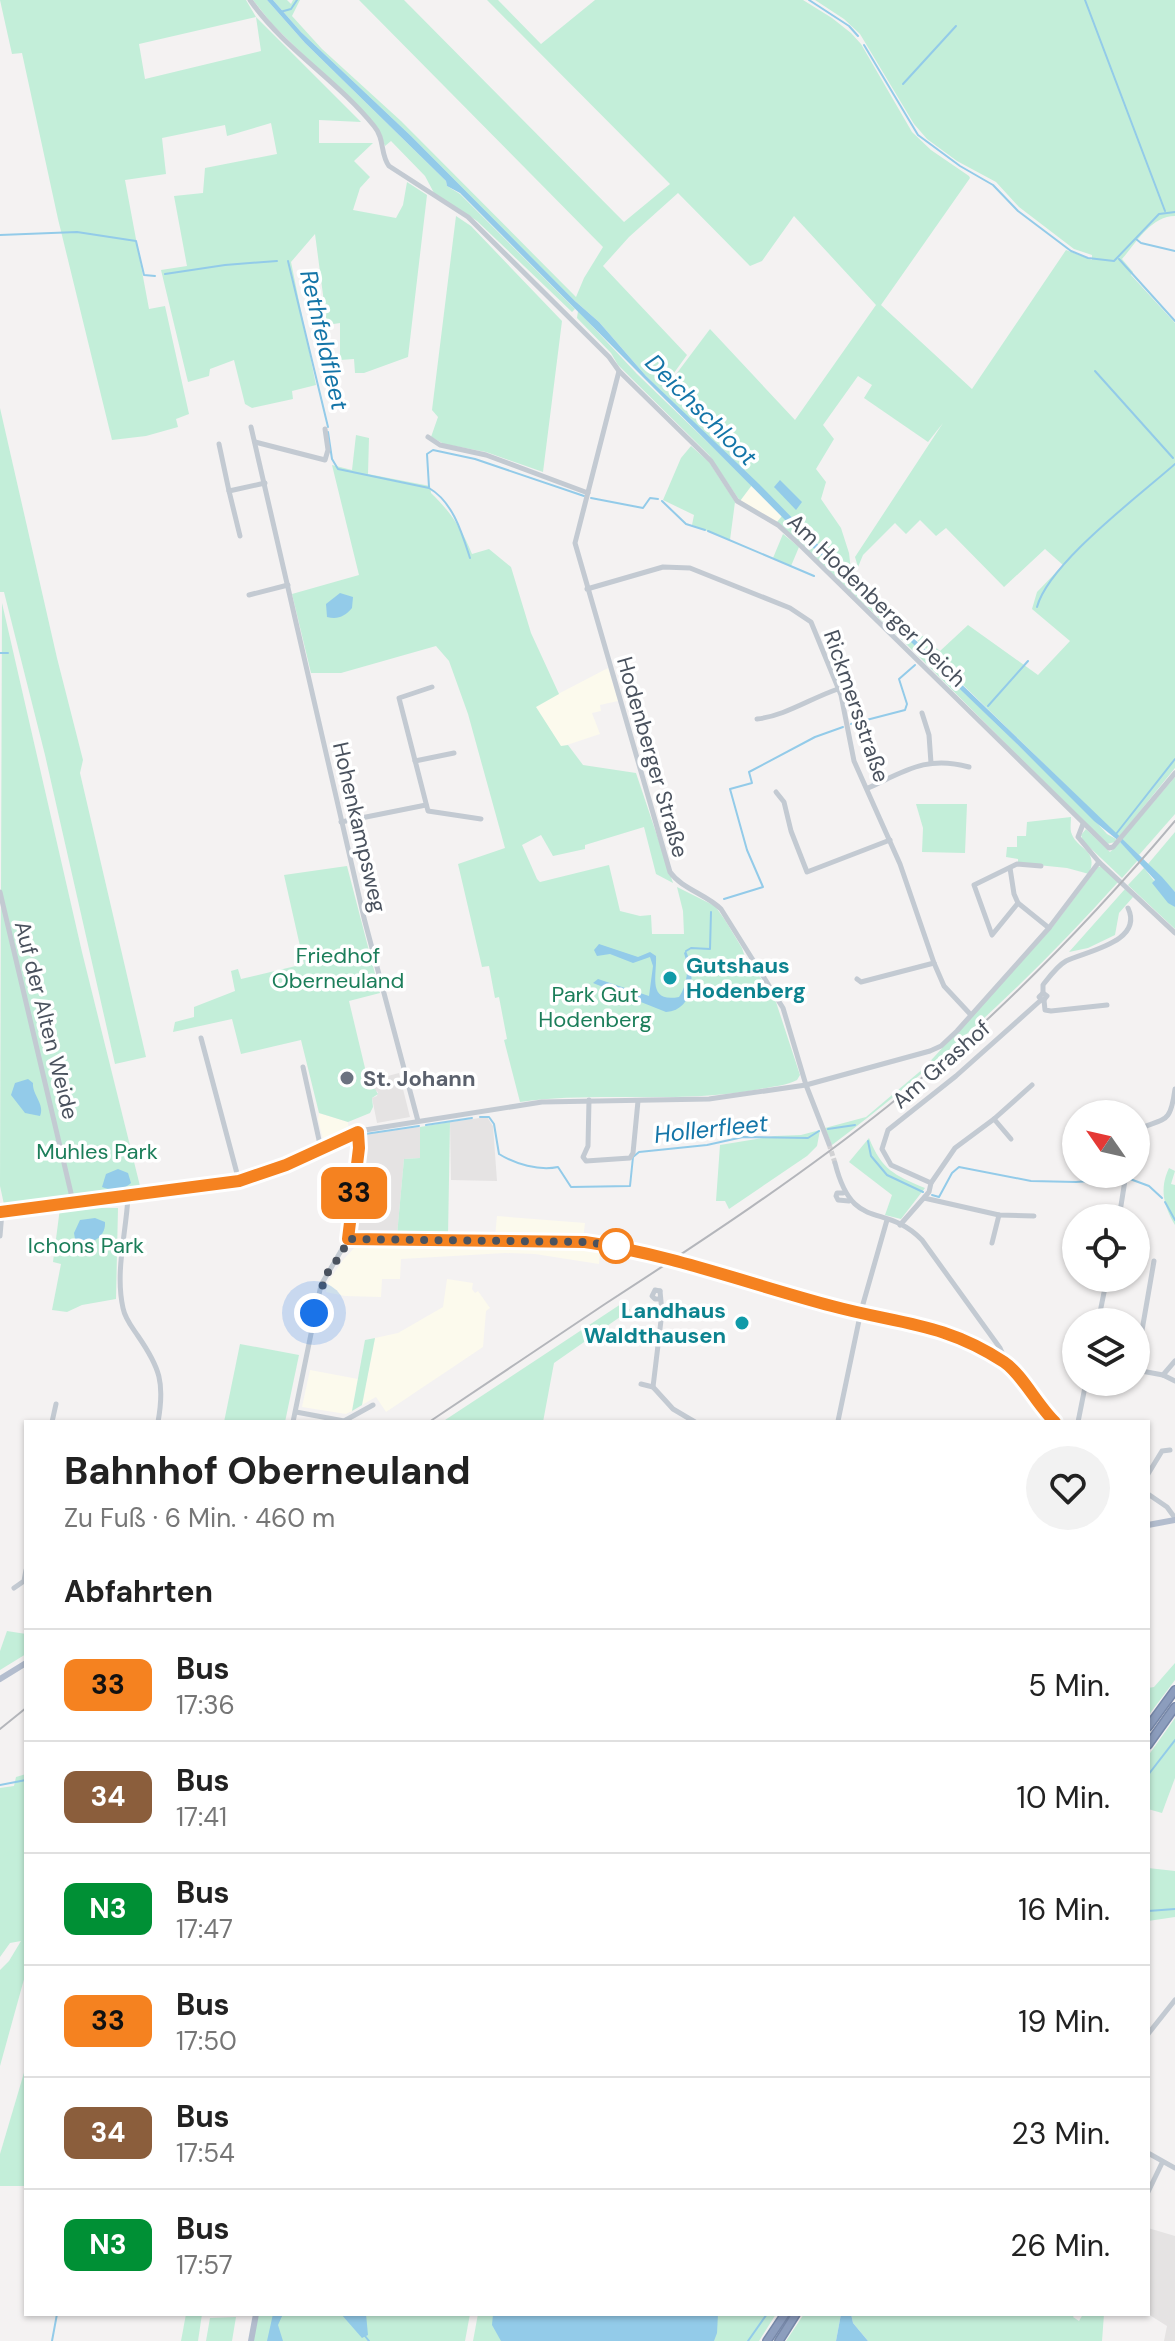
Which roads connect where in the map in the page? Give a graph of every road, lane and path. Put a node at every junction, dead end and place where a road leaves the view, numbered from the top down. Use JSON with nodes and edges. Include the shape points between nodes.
{"nodes":[{"id":1,"x":250,"y":0,"type":"edge"},
{"id":2,"x":619,"y":371,"type":"junction"},
{"id":3,"x":251,"y":427,"type":"dead end"},
{"id":4,"x":325,"y":429,"type":"dead end"},
{"id":5,"x":428,"y":437,"type":"dead end"},
{"id":6,"x":255,"y":442,"type":"junction"},
{"id":7,"x":219,"y":444,"type":"dead end"},
{"id":8,"x":265,"y":483,"type":"junction"},
{"id":9,"x":229,"y":491,"type":"junction"},
{"id":10,"x":588,"y":493,"type":"junction"},
{"id":11,"x":240,"y":536,"type":"dead end"},
{"id":12,"x":288,"y":585,"type":"junction"},
{"id":13,"x":587,"y":589,"type":"junction"},
{"id":14,"x":249,"y":595,"type":"dead end"},
{"id":15,"x":432,"y":687,"type":"dead end"},
{"id":16,"x":838,"y":689,"type":"junction"},
{"id":17,"x":922,"y":713,"type":"dead end"},
{"id":18,"x":757,"y":719,"type":"dead end"},
{"id":19,"x":454,"y":753,"type":"dead end"},
{"id":20,"x":415,"y":761,"type":"junction"},
{"id":21,"x":931,"y":763,"type":"junction"},
{"id":22,"x":969,"y":767,"type":"dead end"},
{"id":23,"x":1175,"y":773,"type":"edge"},
{"id":24,"x":868,"y":788,"type":"junction"},
{"id":25,"x":776,"y":792,"type":"dead end"},
{"id":26,"x":426,"y":805,"type":"junction"},
{"id":27,"x":481,"y":819,"type":"dead end"},
{"id":28,"x":341,"y":822,"type":"junction"},
{"id":29,"x":1083,"y":824,"type":"junction"},
{"id":30,"x":890,"y":840,"type":"junction"},
{"id":31,"x":1099,"y":862,"type":"junction"},
{"id":32,"x":1041,"y":866,"type":"dead end"},
{"id":33,"x":1010,"y":868,"type":"junction"},
{"id":34,"x":0,"y":892,"type":"edge"},
{"id":35,"x":1018,"y":903,"type":"junction"},
{"id":36,"x":1128,"y":908,"type":"dead end"},
{"id":37,"x":1049,"y":928,"type":"junction"},
{"id":38,"x":1175,"y":933,"type":"edge"},
{"id":39,"x":934,"y":963,"type":"junction"},
{"id":40,"x":857,"y":979,"type":"dead end"},
{"id":41,"x":1043,"y":998,"type":"junction"},
{"id":42,"x":1107,"y":1005,"type":"dead end"},
{"id":43,"x":971,"y":1015,"type":"junction"},
{"id":44,"x":201,"y":1038,"type":"dead end"},
{"id":45,"x":303,"y":1067,"type":"dead end"},
{"id":46,"x":806,"y":1085,"type":"junction"},
{"id":47,"x":1032,"y":1085,"type":"dead end"},
{"id":48,"x":1175,"y":1089,"type":"edge"},
{"id":49,"x":589,"y":1100,"type":"junction"},
{"id":50,"x":638,"y":1101,"type":"junction"},
{"id":51,"x":994,"y":1119,"type":"junction"},
{"id":52,"x":418,"y":1121,"type":"junction"},
{"id":53,"x":1150,"y":1124,"type":"edge"},
{"id":54,"x":358,"y":1132,"type":"junction"},
{"id":55,"x":1011,"y":1139,"type":"dead end"},
{"id":56,"x":829,"y":1144,"type":"tunnel mouth"},
{"id":57,"x":321,"y":1149,"type":"junction"},
{"id":58,"x":835,"y":1163,"type":"tunnel mouth"},
{"id":59,"x":239,"y":1181,"type":"junction"},
{"id":60,"x":931,"y":1183,"type":"junction"},
{"id":61,"x":128,"y":1197,"type":"junction"},
{"id":62,"x":924,"y":1198,"type":"junction"},
{"id":63,"x":71,"y":1204,"type":"junction"},
{"id":64,"x":1,"y":1212,"type":"edge"},
{"id":65,"x":999,"y":1215,"type":"junction"},
{"id":66,"x":1034,"y":1216,"type":"dead end"},
{"id":67,"x":887,"y":1220,"type":"junction"},
{"id":68,"x":900,"y":1225,"type":"junction"},
{"id":69,"x":0,"y":1236,"type":"edge"},
{"id":70,"x":348,"y":1239,"type":"junction"},
{"id":71,"x":992,"y":1243,"type":"dead end"},
{"id":72,"x":662,"y":1257,"type":"tunnel mouth"},
{"id":73,"x":1154,"y":1261,"type":"dead end"},
{"id":74,"x":690,"y":1264,"type":"tunnel mouth"},
{"id":75,"x":660,"y":1299,"type":"dead end"},
{"id":76,"x":1146,"y":1308,"type":"edge"},
{"id":77,"x":861,"y":1311,"type":"junction"},
{"id":78,"x":1175,"y":1361,"type":"edge"},
{"id":79,"x":1007,"y":1364,"type":"junction"},
{"id":80,"x":1150,"y":1372,"type":"edge"},
{"id":81,"x":1163,"y":1375,"type":"junction"},
{"id":82,"x":1175,"y":1381,"type":"edge"},
{"id":83,"x":641,"y":1384,"type":"dead end"},
{"id":84,"x":653,"y":1387,"type":"junction"},
{"id":85,"x":1083,"y":1396,"type":"edge"},
{"id":86,"x":56,"y":1404,"type":"dead end"},
{"id":87,"x":373,"y":1405,"type":"dead end"},
{"id":88,"x":296,"y":1412,"type":"junction"},
{"id":89,"x":52,"y":1420,"type":"edge"},
{"id":90,"x":158,"y":1420,"type":"edge"},
{"id":91,"x":294,"y":1420,"type":"edge"},
{"id":92,"x":339,"y":1420,"type":"edge"},
{"id":93,"x":346,"y":1420,"type":"edge"},
{"id":94,"x":692,"y":1420,"type":"edge"},
{"id":95,"x":838,"y":1420,"type":"edge"},
{"id":96,"x":1054,"y":1420,"type":"edge"},
{"id":97,"x":1078,"y":1420,"type":"edge"},
{"id":98,"x":1170,"y":1450,"type":"dead end"},
{"id":99,"x":1150,"y":1471,"type":"edge"},
{"id":100,"x":1150,"y":1495,"type":"edge"},
{"id":101,"x":1175,"y":1519,"type":"edge"},
{"id":102,"x":1150,"y":1525,"type":"edge"},
{"id":103,"x":24,"y":1581,"type":"edge"},
{"id":104,"x":14,"y":1588,"type":"dead end"},
{"id":105,"x":24,"y":1664,"type":"edge"},
{"id":106,"x":0,"y":1679,"type":"edge"},
{"id":107,"x":1175,"y":1690,"type":"edge"},
{"id":108,"x":1175,"y":1707,"type":"edge"},
{"id":109,"x":1150,"y":1724,"type":"edge"},
{"id":110,"x":1150,"y":1742,"type":"edge"},
{"id":111,"x":1175,"y":2000,"type":"edge"},
{"id":112,"x":1150,"y":2031,"type":"edge"},
{"id":113,"x":1150,"y":2154,"type":"edge"},
{"id":114,"x":1162,"y":2163,"type":"junction"},
{"id":115,"x":1175,"y":2168,"type":"edge"},
{"id":116,"x":1150,"y":2188,"type":"edge"},
{"id":117,"x":256,"y":2316,"type":"edge"},
{"id":118,"x":784,"y":2316,"type":"edge"},
{"id":119,"x":795,"y":2316,"type":"edge"},
{"id":120,"x":251,"y":2341,"type":"edge"},
{"id":121,"x":767,"y":2341,"type":"edge"},
{"id":122,"x":779,"y":2341,"type":"edge"}],
"edges":[{"from":1,"to":2,"type":"street","name":"Am Hodenberger Deich","via":[[377,129],[389,166],[468,217]]},
{"from":2,"to":10,"type":"street","name":"Hodenberger Straße"},
{"from":2,"to":29,"type":"street","name":"Am Hodenberger Deich","via":[[701,451],[737,501],[801,546]]},
{"from":3,"to":6,"type":"street","name":"Hohenkampsweg"},
{"from":4,"to":6,"type":"street","via":[[325,460]]},
{"from":5,"to":10,"type":"street"},
{"from":6,"to":8,"type":"street","name":"Hohenkampsweg"},
{"from":7,"to":9,"type":"street"},
{"from":8,"to":9,"type":"street"},
{"from":8,"to":12,"type":"street","name":"Hohenkampsweg"},
{"from":9,"to":11,"type":"street"},
{"from":10,"to":13,"type":"street","name":"Hodenberger Straße","via":[[575,543]]},
{"from":12,"to":14,"type":"street"},
{"from":12,"to":28,"type":"street","name":"Hohenkampsweg"},
{"from":13,"to":16,"type":"street","name":"Rickmersstraße","via":[[663,567],[690,568],[715,577],[811,622]]},
{"from":13,"to":46,"type":"street","name":"Hodenberger Straße","via":[[670,872],[721,909],[774,990]]},
{"from":15,"to":20,"type":"street","via":[[399,698]]},
{"from":16,"to":18,"type":"street"},
{"from":16,"to":24,"type":"street","name":"Rickmersstraße","via":[[854,761]]},
{"from":17,"to":21,"type":"street"},
{"from":19,"to":20,"type":"street"},
{"from":20,"to":26,"type":"street"},
{"from":21,"to":22,"type":"street"},
{"from":21,"to":24,"type":"street"},
{"from":23,"to":29,"type":"street","name":"Am Hodenberger Deich","via":[[1113,847]]},
{"from":24,"to":30,"type":"street","name":"Rickmersstraße"},
{"from":25,"to":30,"type":"street","via":[[807,872]]},
{"from":26,"to":27,"type":"street","via":[[428,811]]},
{"from":26,"to":28,"type":"street"},
{"from":28,"to":52,"type":"street","name":"Hohenkampsweg"},
{"from":29,"to":31,"type":"street","name":"Am Hodenberger Deich","via":[[1078,837]]},
{"from":30,"to":39,"type":"street","name":"Rickmersstraße"},
{"from":31,"to":37,"type":"street"},
{"from":31,"to":38,"type":"street","name":"Am Hodenberger Deich"},
{"from":32,"to":33,"type":"street"},
{"from":33,"to":35,"type":"street"},
{"from":33,"to":35,"type":"street","via":[[974,885],[992,935]]},
{"from":34,"to":63,"type":"street","name":"Auf der Alten Weide"},
{"from":35,"to":37,"type":"street"},
{"from":36,"to":41,"type":"street","name":"Am Grashof","via":[[1130,922],[1124,934],[1063,962],[1043,985]]},
{"from":37,"to":43,"type":"street"},
{"from":39,"to":40,"type":"street"},
{"from":39,"to":43,"type":"street","name":"Rickmersstraße","via":[[944,986]]},
{"from":41,"to":42,"type":"street","via":[[1045,1010],[1051,1011]]},
{"from":41,"to":60,"type":"street","name":"Am Grashof","via":[[886,1133],[882,1149],[891,1165]]},
{"from":43,"to":46,"type":"street","via":[[937,1049]]},
{"from":44,"to":59,"type":"street"},
{"from":45,"to":57,"type":"street"},
{"from":46,"to":50,"type":"street","via":[[709,1099]]},
{"from":46,"to":56,"type":"street","name":"Hodenberger Straße"},
{"from":47,"to":51,"type":"street"},
{"from":48,"to":53,"type":"street","via":[[1172,1113]]},
{"from":49,"to":50,"type":"street"},
{"from":49,"to":50,"type":"street","via":[[586,1161],[630,1158]]},
{"from":49,"to":52,"type":"street"},
{"from":51,"to":55,"type":"street"},
{"from":51,"to":60,"type":"street","via":[[955,1148]]},
{"from":52,"to":54,"type":"street"},
{"from":54,"to":57,"type":"street"},
{"from":54,"to":70,"type":"street"},
{"from":57,"to":59,"type":"street"},
{"from":58,"to":67,"type":"street","via":[[851,1202]]},
{"from":59,"to":61,"type":"street"},
{"from":60,"to":62,"type":"street"},
{"from":61,"to":63,"type":"street"},
{"from":61,"to":90,"type":"street","via":[[122,1305],[160,1375]]},
{"from":62,"to":65,"type":"street"},
{"from":62,"to":68,"type":"street"},
{"from":63,"to":64,"type":"street"},
{"from":64,"to":69,"type":"street"},
{"from":65,"to":66,"type":"street"},
{"from":65,"to":71,"type":"street"},
{"from":67,"to":68,"type":"street"},
{"from":67,"to":77,"type":"street"},
{"from":68,"to":79,"type":"street","via":[[914,1232],[939,1262]]},
{"from":70,"to":72,"type":"street","via":[[585,1242]]},
{"from":70,"to":88,"type":"street","via":[[321,1285]]},
{"from":73,"to":76,"type":"street"},
{"from":74,"to":77,"type":"street"},
{"from":75,"to":84,"type":"street"},
{"from":77,"to":79,"type":"street","via":[[955,1335]]},
{"from":77,"to":95,"type":"street"},
{"from":78,"to":81,"type":"street"},
{"from":79,"to":96,"type":"street"},
{"from":80,"to":81,"type":"street"},
{"from":81,"to":82,"type":"street"},
{"from":83,"to":84,"type":"street"},
{"from":84,"to":94,"type":"street"},
{"from":85,"to":97,"type":"street"},
{"from":86,"to":89,"type":"street"},
{"from":87,"to":93,"type":"street"},
{"from":88,"to":91,"type":"street"},
{"from":88,"to":92,"type":"street"},
{"from":98,"to":99,"type":"street","via":[[1162,1451]]},
{"from":100,"to":101,"type":"street"},
{"from":101,"to":102,"type":"main road"},
{"from":103,"to":104,"type":"street"},
{"from":105,"to":106,"type":"main road"},
{"from":107,"to":109,"type":"highway"},
{"from":108,"to":110,"type":"highway"},
{"from":111,"to":112,"type":"street"},
{"from":113,"to":114,"type":"street"},
{"from":114,"to":115,"type":"street"},
{"from":114,"to":116,"type":"street"},
{"from":117,"to":120,"type":"main road"},
{"from":118,"to":121,"type":"highway"},
{"from":119,"to":122,"type":"highway"}]}
